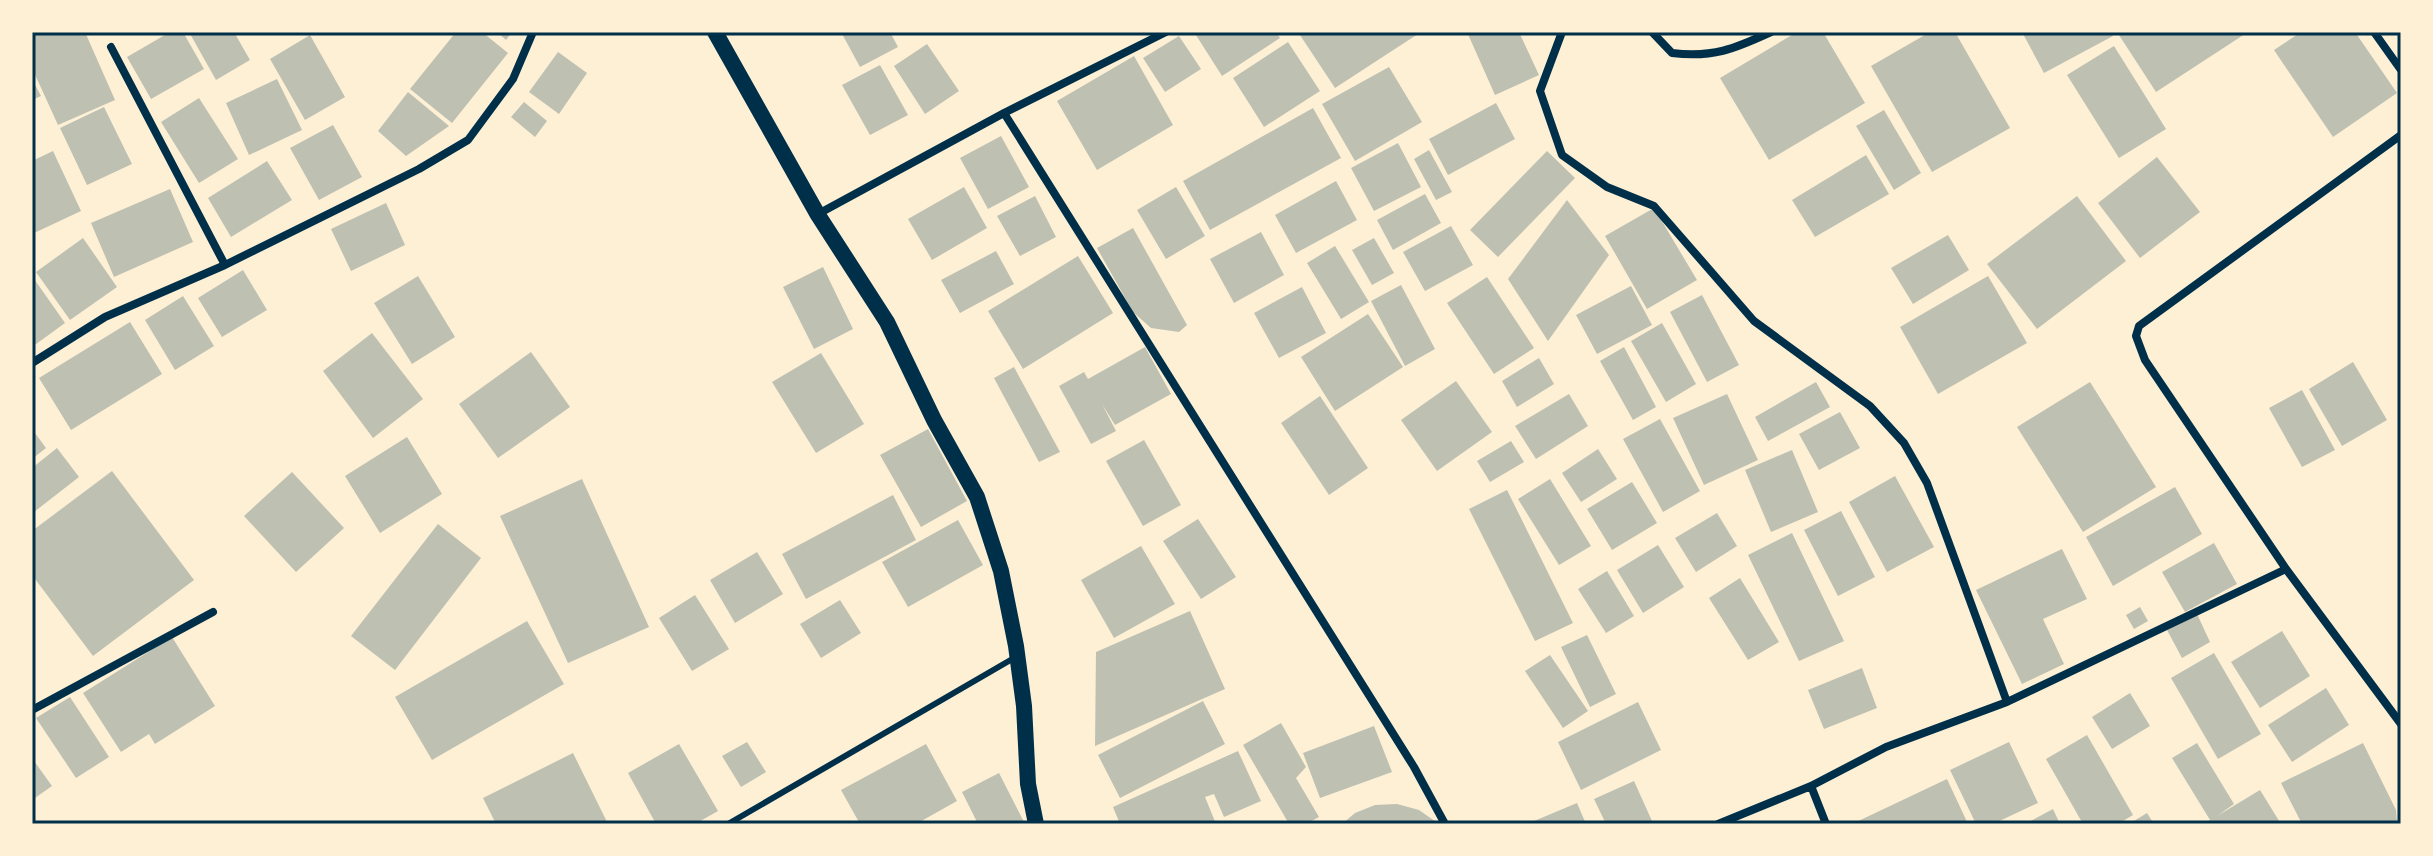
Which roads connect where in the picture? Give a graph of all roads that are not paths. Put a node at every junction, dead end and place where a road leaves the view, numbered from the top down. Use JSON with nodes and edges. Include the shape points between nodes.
{"nodes":[{"id":1,"x":533,"y":32,"type":"edge"},
{"id":2,"x":715,"y":32,"type":"edge"},
{"id":3,"x":1166,"y":32,"type":"edge"},
{"id":4,"x":1562,"y":32,"type":"edge"},
{"id":5,"x":1652,"y":32,"type":"edge"},
{"id":6,"x":1771,"y":32,"type":"edge"},
{"id":7,"x":2374,"y":32,"type":"edge"},
{"id":8,"x":111,"y":47,"type":"dead end"},
{"id":9,"x":2401,"y":70,"type":"edge"},
{"id":10,"x":1004,"y":113,"type":"junction"},
{"id":11,"x":2401,"y":135,"type":"edge"},
{"id":12,"x":818,"y":215,"type":"junction"},
{"id":13,"x":225,"y":265,"type":"junction"},
{"id":14,"x":32,"y":363,"type":"edge"},
{"id":15,"x":2286,"y":569,"type":"junction"},
{"id":16,"x":213,"y":612,"type":"dead end"},
{"id":17,"x":1017,"y":656,"type":"junction"},
{"id":18,"x":2007,"y":702,"type":"junction"},
{"id":19,"x":32,"y":710,"type":"edge"},
{"id":20,"x":2401,"y":724,"type":"edge"},
{"id":21,"x":1811,"y":786,"type":"junction"},
{"id":22,"x":728,"y":824,"type":"edge"},
{"id":23,"x":1036,"y":824,"type":"edge"},
{"id":24,"x":1445,"y":824,"type":"edge"},
{"id":25,"x":1718,"y":824,"type":"edge"},
{"id":26,"x":1826,"y":824,"type":"edge"}],
"edges":[{"from":1,"to":13,"type":"street","via":[[513,79],[468,140]]},
{"from":2,"to":12,"type":"main road"},
{"from":3,"to":10,"type":"street"},
{"from":4,"to":18,"type":"street","via":[[1540,91],[1562,155],[1607,187],[1654,206],[1754,321],[1870,406],[1904,443],[1927,483]]},
{"from":5,"to":6,"type":"street","via":[[1672,53],[1692,55],[1727,53]]},
{"from":7,"to":9,"type":"street"},
{"from":8,"to":13,"type":"street"},
{"from":10,"to":12,"type":"street"},
{"from":10,"to":24,"type":"street"},
{"from":11,"to":15,"type":"street","via":[[2139,326],[2136,336],[2145,360]]},
{"from":12,"to":17,"type":"main road","via":[[887,322],[977,497],[1001,571]]},
{"from":13,"to":14,"type":"street","via":[[105,317]]},
{"from":15,"to":18,"type":"street"},
{"from":15,"to":20,"type":"street"},
{"from":16,"to":19,"type":"street"},
{"from":17,"to":22,"type":"lane"},
{"from":17,"to":23,"type":"main road"},
{"from":18,"to":21,"type":"street","via":[[1886,747]]},
{"from":21,"to":25,"type":"street"},
{"from":21,"to":26,"type":"street"}]}
